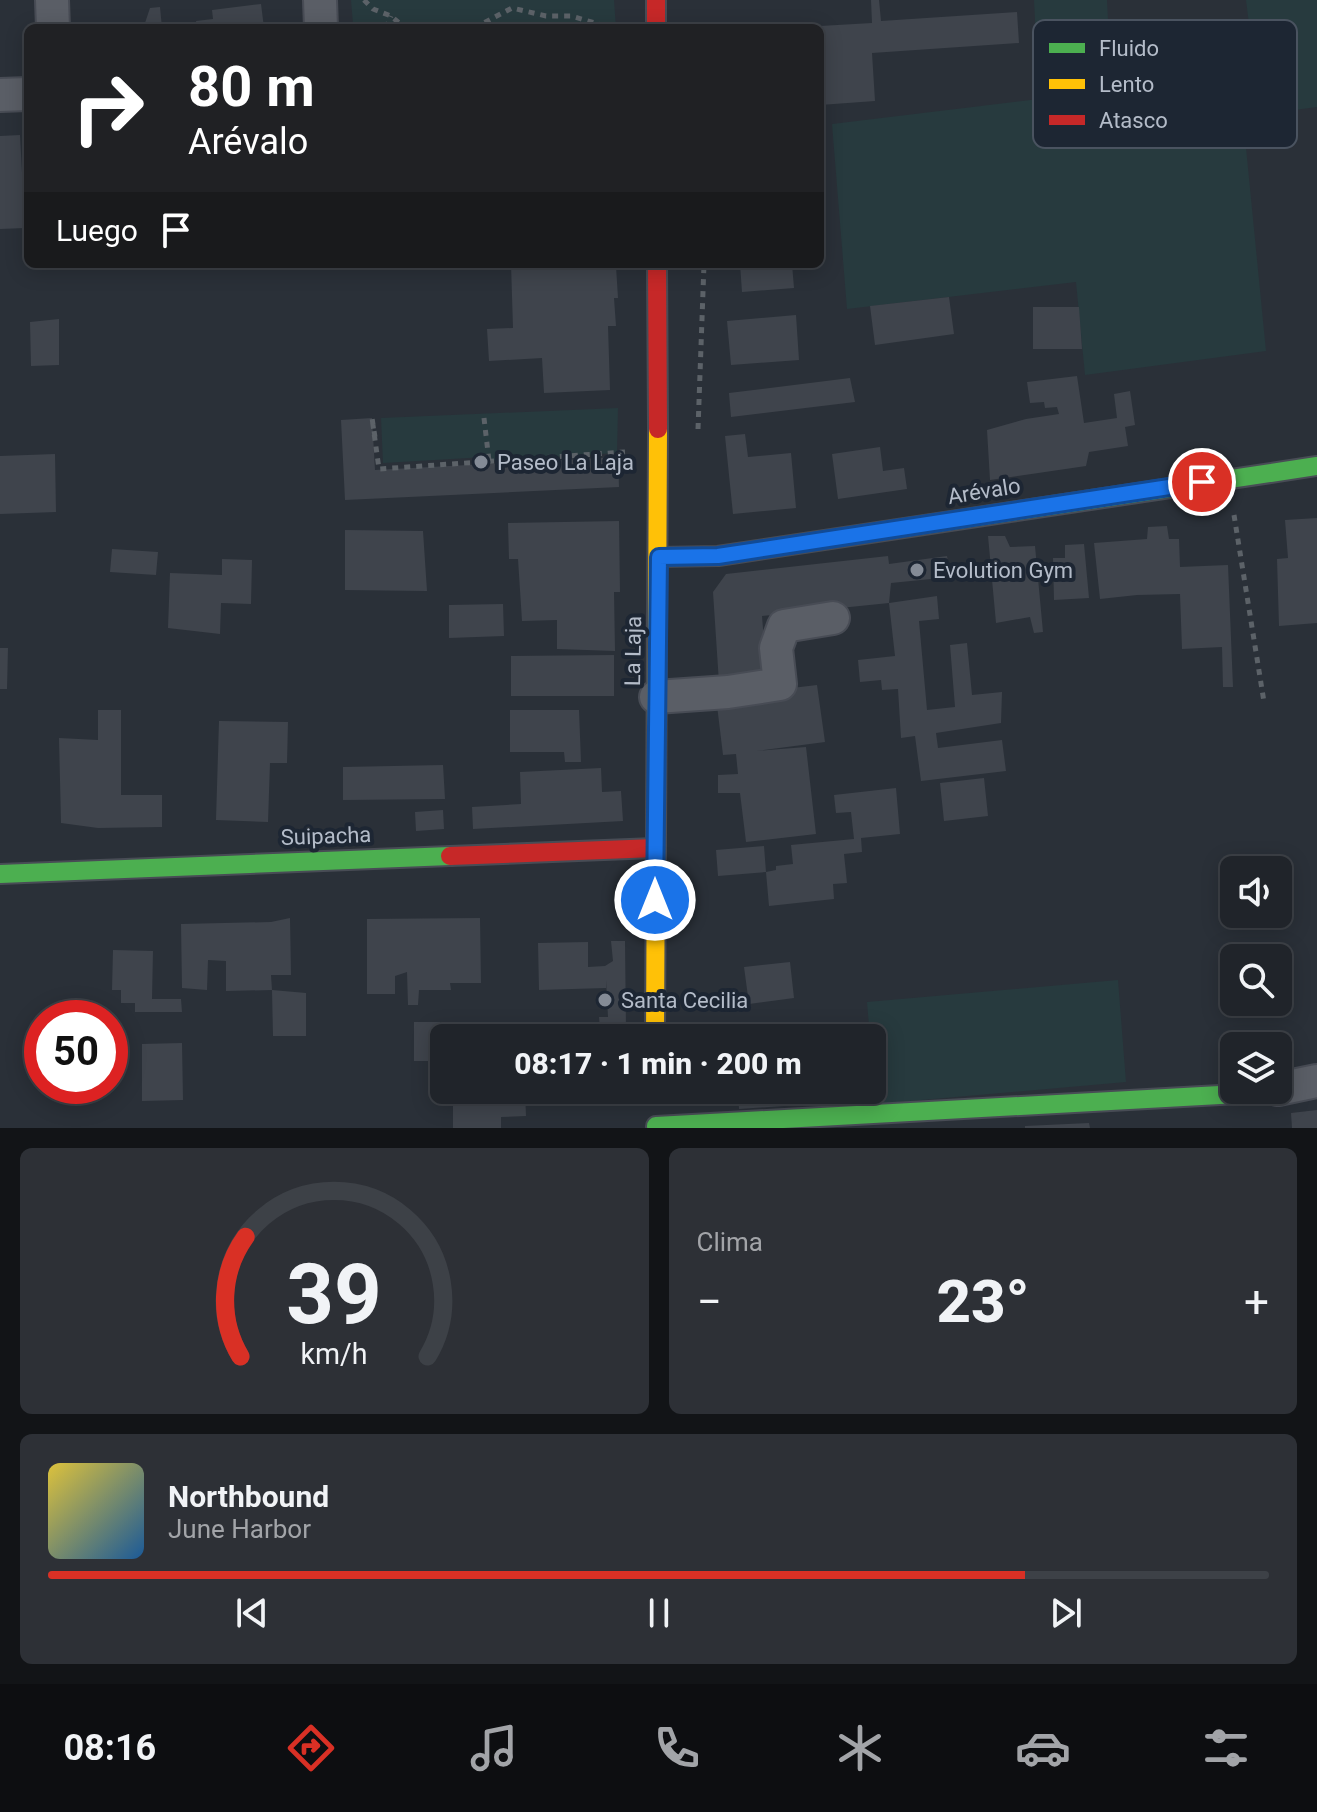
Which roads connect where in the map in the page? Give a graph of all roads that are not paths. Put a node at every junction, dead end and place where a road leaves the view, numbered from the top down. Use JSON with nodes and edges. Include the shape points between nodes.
{"nodes":[{"id":1,"x":52,"y":0,"type":"edge"},
{"id":2,"x":320,"y":0,"type":"edge"},
{"id":3,"x":656,"y":0,"type":"edge"},
{"id":4,"x":53,"y":24,"type":"edge"},
{"id":5,"x":321,"y":24,"type":"edge"},
{"id":6,"x":656,"y":24,"type":"edge"},
{"id":7,"x":24,"y":94,"type":"edge"},
{"id":8,"x":0,"y":95,"type":"edge"},
{"id":9,"x":657,"y":268,"type":"edge"},
{"id":10,"x":1317,"y":466,"type":"edge"},
{"id":11,"x":659,"y":557,"type":"junction"},
{"id":12,"x":833,"y":618,"type":"dead end"},
{"id":13,"x":656,"y":697,"type":"junction"},
{"id":14,"x":655,"y":848,"type":"junction"},
{"id":15,"x":0,"y":874,"type":"edge"},
{"id":16,"x":655,"y":1024,"type":"edge"},
{"id":17,"x":1317,"y":1081,"type":"edge"},
{"id":18,"x":1292,"y":1086,"type":"edge"},
{"id":19,"x":1220,"y":1095,"type":"edge"},
{"id":20,"x":656,"y":1123,"type":"edge"}],
"edges":[{"from":1,"to":4,"type":"street"},
{"from":2,"to":5,"type":"street"},
{"from":3,"to":6,"type":"street"},
{"from":7,"to":8,"type":"street"},
{"from":9,"to":11,"type":"street","name":"La Laja"},
{"from":10,"to":11,"type":"street","name":"Arévalo","via":[[718,556]]},
{"from":11,"to":13,"type":"street","name":"La Laja"},
{"from":12,"to":13,"type":"street","via":[[784,626],[776,648],[780,684]]},
{"from":13,"to":14,"type":"street","name":"La Laja"},
{"from":14,"to":15,"type":"street","name":"Suipacha"},
{"from":14,"to":16,"type":"street","name":"La Laja"},
{"from":17,"to":18,"type":"street"},
{"from":19,"to":20,"type":"street"}]}
